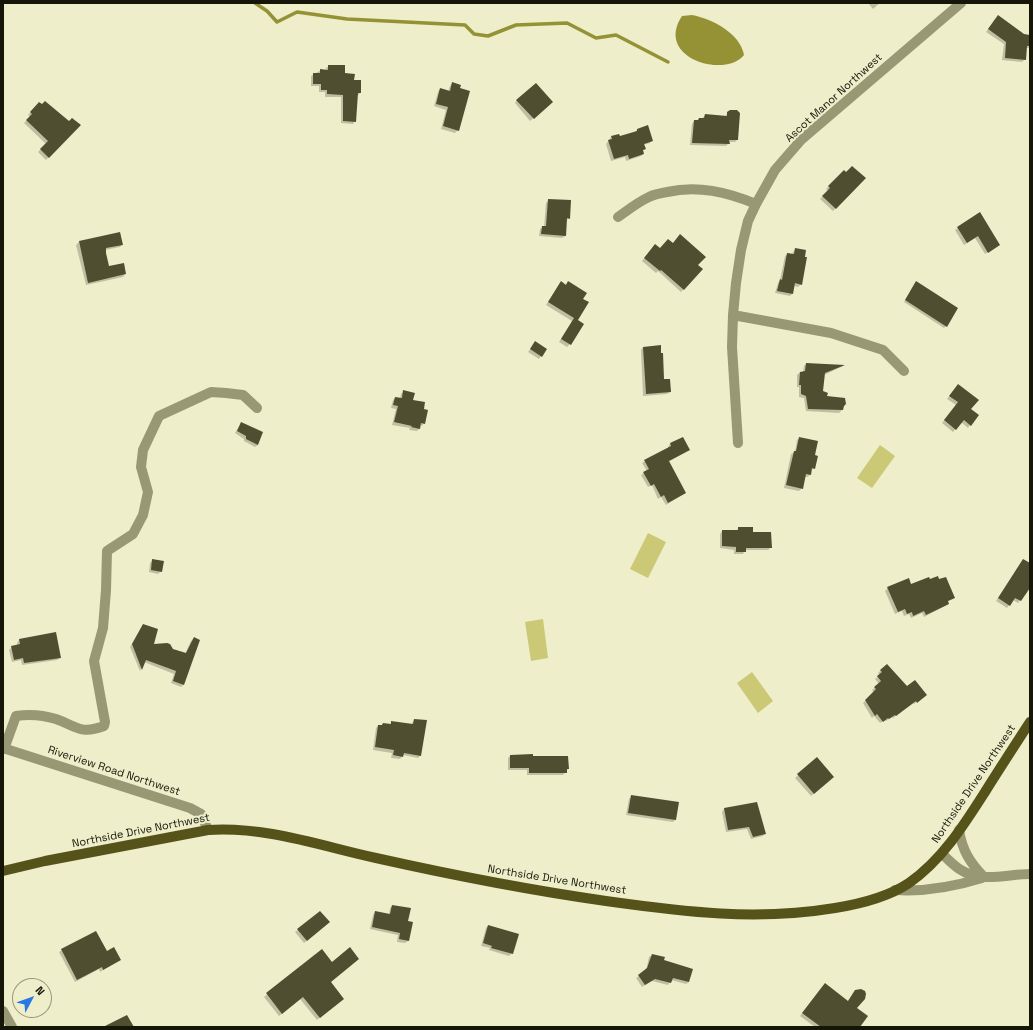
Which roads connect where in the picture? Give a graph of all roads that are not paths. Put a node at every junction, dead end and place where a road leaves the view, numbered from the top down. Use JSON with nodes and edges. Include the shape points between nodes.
{"nodes":[{"id":1,"x":961,"y":3,"type":"edge"},
{"id":2,"x":756,"y":204,"type":"junction"},
{"id":3,"x":618,"y":217,"type":"dead end"},
{"id":4,"x":733,"y":315,"type":"junction"},
{"id":5,"x":904,"y":371,"type":"dead end"},
{"id":6,"x":257,"y":408,"type":"dead end"},
{"id":7,"x":738,"y":443,"type":"dead end"},
{"id":8,"x":1030,"y":722,"type":"edge"},
{"id":9,"x":3,"y":748,"type":"edge"},
{"id":10,"x":208,"y":830,"type":"junction"},
{"id":11,"x":959,"y":830,"type":"junction"},
{"id":12,"x":942,"y":854,"type":"junction"},
{"id":13,"x":3,"y":871,"type":"edge"},
{"id":14,"x":1030,"y":874,"type":"edge"},
{"id":15,"x":984,"y":877,"type":"junction"},
{"id":16,"x":896,"y":890,"type":"junction"},
{"id":17,"x":3,"y":1011,"type":"edge"},
{"id":18,"x":12,"y":1027,"type":"edge"}],
"edges":[{"from":1,"to":2,"type":"street","name":"Ascot Manor Northwest","via":[[801,140],[776,170]]},
{"from":2,"to":3,"type":"street","via":[[721,192],[677,190],[640,201]]},
{"from":2,"to":4,"type":"street","name":"Ascot Manor Northwest","via":[[748,221],[741,250]]},
{"from":4,"to":5,"type":"street","via":[[831,333],[883,350]]},
{"from":4,"to":7,"type":"street","name":"Ascot Manor Northwest","via":[[732,347]]},
{"from":6,"to":9,"type":"street","via":[[242,395],[211,392],[159,416],[143,450],[141,467],[148,492],[143,515],[134,534],[107,551],[103,628],[94,661],[104,726],[89,731],[41,716],[16,716]]},
{"from":8,"to":11,"type":"main road","name":"Northside Drive Northwest"},
{"from":9,"to":10,"type":"street","name":"Riverview Road Northwest","via":[[190,808],[201,814]]},
{"from":10,"to":13,"type":"main road","name":"Northside Drive Northwest"},
{"from":10,"to":16,"type":"main road","name":"Northside Drive Northwest","via":[[236,829],[258,832],[450,875],[673,910],[767,916],[793,914],[847,906]]},
{"from":11,"to":12,"type":"main road","name":"Northside Drive Northwest"},
{"from":11,"to":15,"type":"street","via":[[967,857]]},
{"from":12,"to":15,"type":"street","via":[[970,875]]},
{"from":12,"to":16,"type":"main road","name":"Northside Drive Northwest","via":[[909,883]]},
{"from":14,"to":15,"type":"street"},
{"from":15,"to":16,"type":"street","via":[[925,890]]},
{"from":17,"to":18,"type":"street"}]}
